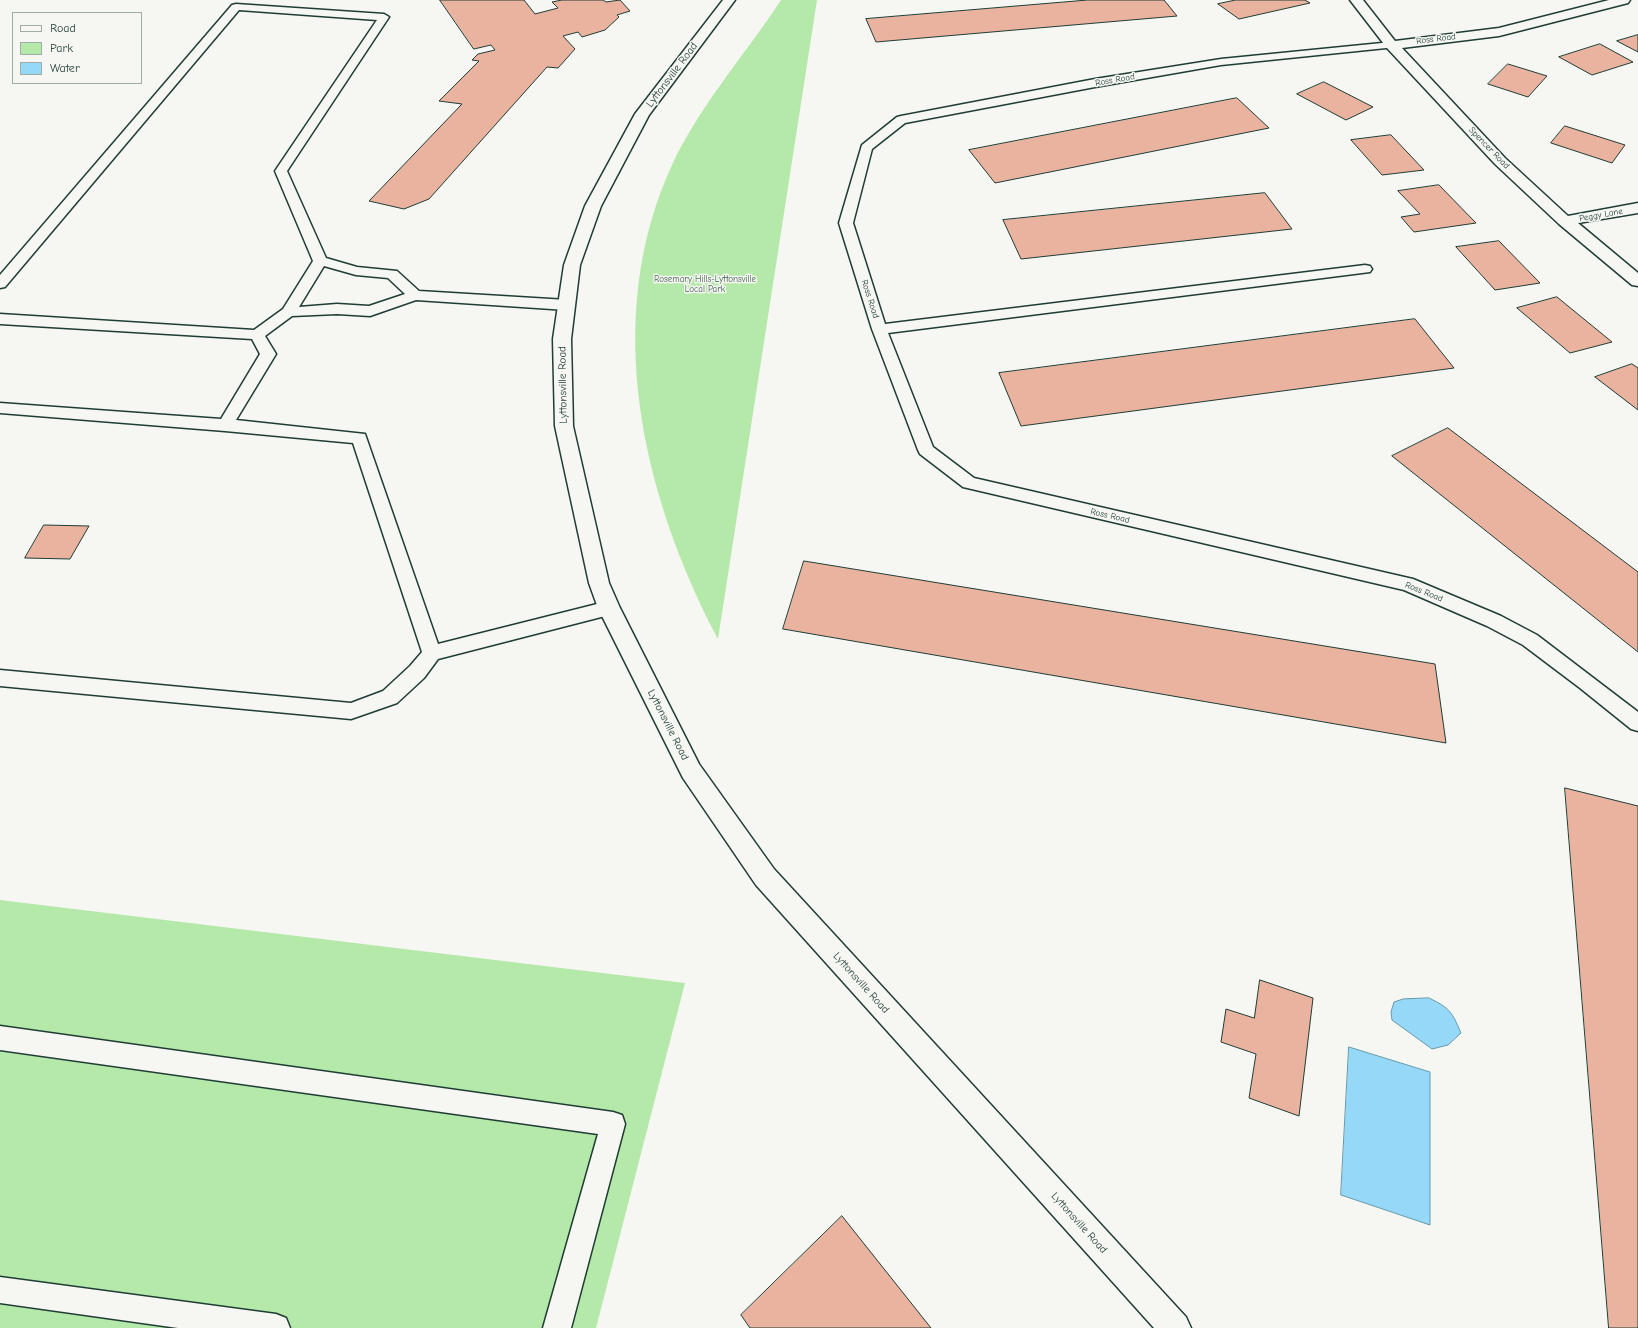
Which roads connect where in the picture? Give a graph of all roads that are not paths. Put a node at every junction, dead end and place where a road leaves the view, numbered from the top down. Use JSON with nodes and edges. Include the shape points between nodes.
{"nodes":[{"id":1,"x":305,"y":0,"type":"edge"},
{"id":2,"x":729,"y":0,"type":"edge"},
{"id":3,"x":1356,"y":0,"type":"edge"},
{"id":4,"x":1624,"y":0,"type":"edge"},
{"id":5,"x":309,"y":13,"type":"junction"},
{"id":6,"x":1392,"y":45,"type":"junction"},
{"id":7,"x":1638,"y":208,"type":"edge"},
{"id":8,"x":1565,"y":221,"type":"junction"},
{"id":9,"x":320,"y":262,"type":"junction"},
{"id":10,"x":1365,"y":268,"type":"dead end"},
{"id":11,"x":1638,"y":281,"type":"edge"},
{"id":12,"x":0,"y":284,"type":"edge"},
{"id":13,"x":414,"y":295,"type":"junction"},
{"id":14,"x":567,"y":305,"type":"junction"},
{"id":15,"x":288,"y":312,"type":"junction"},
{"id":16,"x":2,"y":321,"type":"edge"},
{"id":17,"x":880,"y":329,"type":"junction"},
{"id":18,"x":257,"y":336,"type":"junction"},
{"id":19,"x":0,"y":408,"type":"edge"},
{"id":20,"x":225,"y":425,"type":"junction"},
{"id":21,"x":609,"y":608,"type":"junction"},
{"id":22,"x":432,"y":653,"type":"junction"},
{"id":23,"x":0,"y":678,"type":"edge"},
{"id":24,"x":1638,"y":722,"type":"edge"},
{"id":25,"x":0,"y":1038,"type":"edge"},
{"id":26,"x":0,"y":1290,"type":"edge"},
{"id":27,"x":276,"y":1328,"type":"edge"},
{"id":28,"x":557,"y":1328,"type":"edge"},
{"id":29,"x":1175,"y":1328,"type":"edge"}],
"edges":[{"from":1,"to":5,"type":"lane"},
{"from":2,"to":14,"type":"street","name":"Lyttonsville Road","via":[[642,114],[593,206],[572,266]]},
{"from":3,"to":6,"type":"street","name":"Spencer Road"},
{"from":4,"to":6,"type":"street","name":"Ross Road","via":[[1499,32]]},
{"from":5,"to":9,"type":"lane","via":[[384,17],[281,171]]},
{"from":5,"to":12,"type":"lane","via":[[236,8]]},
{"from":6,"to":8,"type":"street","name":"Spencer Road","via":[[1500,161]]},
{"from":6,"to":17,"type":"lane","name":"Ross Road","via":[[1221,62],[901,120],[866,148],[846,223]]},
{"from":7,"to":8,"type":"street","name":"Peggy Lane"},
{"from":8,"to":11,"type":"street","name":"Spencer Road"},
{"from":9,"to":13,"type":"lane","via":[[356,271],[392,274]]},
{"from":9,"to":15,"type":"lane"},
{"from":10,"to":17,"type":"lane"},
{"from":13,"to":14,"type":"lane"},
{"from":13,"to":15,"type":"lane","via":[[370,311],[337,309]]},
{"from":14,"to":21,"type":"street","name":"Lyttonsville Road","via":[[562,339],[564,426],[599,582]]},
{"from":15,"to":18,"type":"lane"},
{"from":16,"to":18,"type":"lane"},
{"from":17,"to":24,"type":"lane","name":"Ross Road","via":[[926,450],[969,483],[1407,584],[1494,620],[1530,640]]},
{"from":18,"to":20,"type":"lane","via":[[268,354]]},
{"from":19,"to":20,"type":"lane"},
{"from":20,"to":22,"type":"lane","via":[[359,438]]},
{"from":21,"to":22,"type":"lane"},
{"from":21,"to":29,"type":"street","name":"Lyttonsville Road","via":[[691,770],[765,877]]},
{"from":22,"to":23,"type":"lane","via":[[390,697],[351,711]]},
{"from":25,"to":28,"type":"lane","via":[[613,1124]]},
{"from":26,"to":27,"type":"lane"}]}
